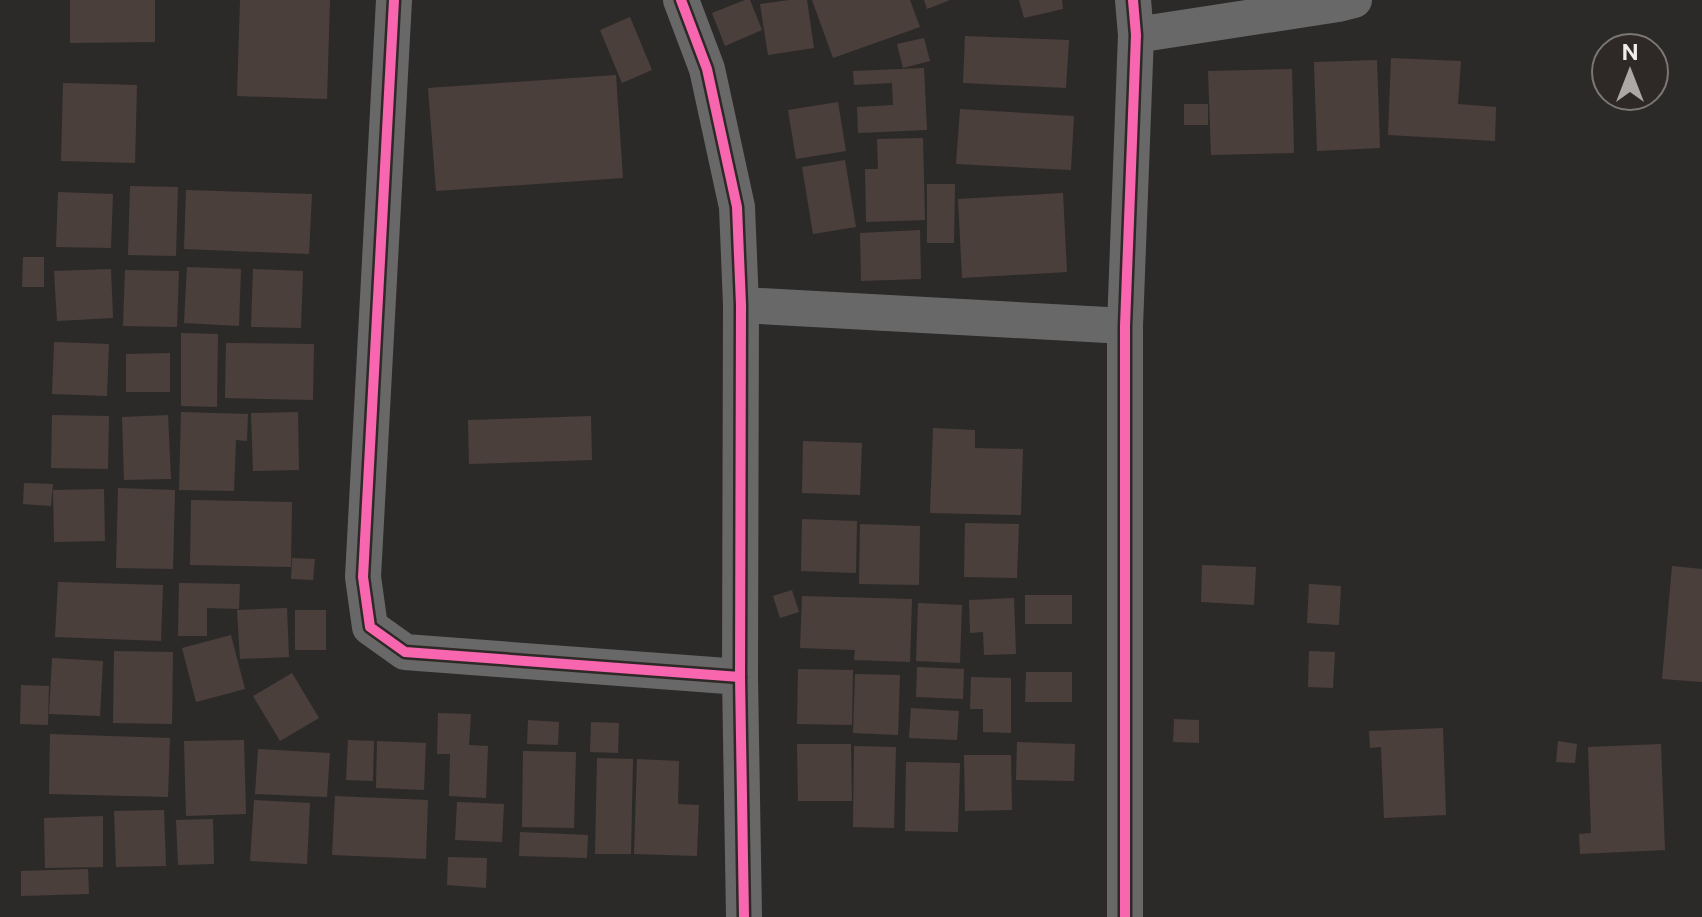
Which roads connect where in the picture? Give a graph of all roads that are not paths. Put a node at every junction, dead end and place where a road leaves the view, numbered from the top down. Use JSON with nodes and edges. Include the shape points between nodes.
{"nodes":[{"id":1,"x":394,"y":0,"type":"edge"},
{"id":2,"x":681,"y":0,"type":"edge"},
{"id":3,"x":1133,"y":0,"type":"edge"},
{"id":4,"x":1354,"y":0,"type":"edge"},
{"id":5,"x":1136,"y":35,"type":"junction"},
{"id":6,"x":741,"y":305,"type":"junction"},
{"id":7,"x":1125,"y":326,"type":"junction"},
{"id":8,"x":740,"y":677,"type":"junction"},
{"id":9,"x":744,"y":917,"type":"edge"},
{"id":10,"x":1125,"y":917,"type":"edge"}],
"edges":[{"from":1,"to":8,"type":"street","via":[[363,577],[370,627],[405,652]]},
{"from":2,"to":6,"type":"street","via":[[707,69],[737,207]]},
{"from":3,"to":5,"type":"street"},
{"from":4,"to":5,"type":"street"},
{"from":5,"to":7,"type":"street"},
{"from":6,"to":7,"type":"street"},
{"from":6,"to":8,"type":"street"},
{"from":7,"to":10,"type":"street"},
{"from":8,"to":9,"type":"street"}]}
